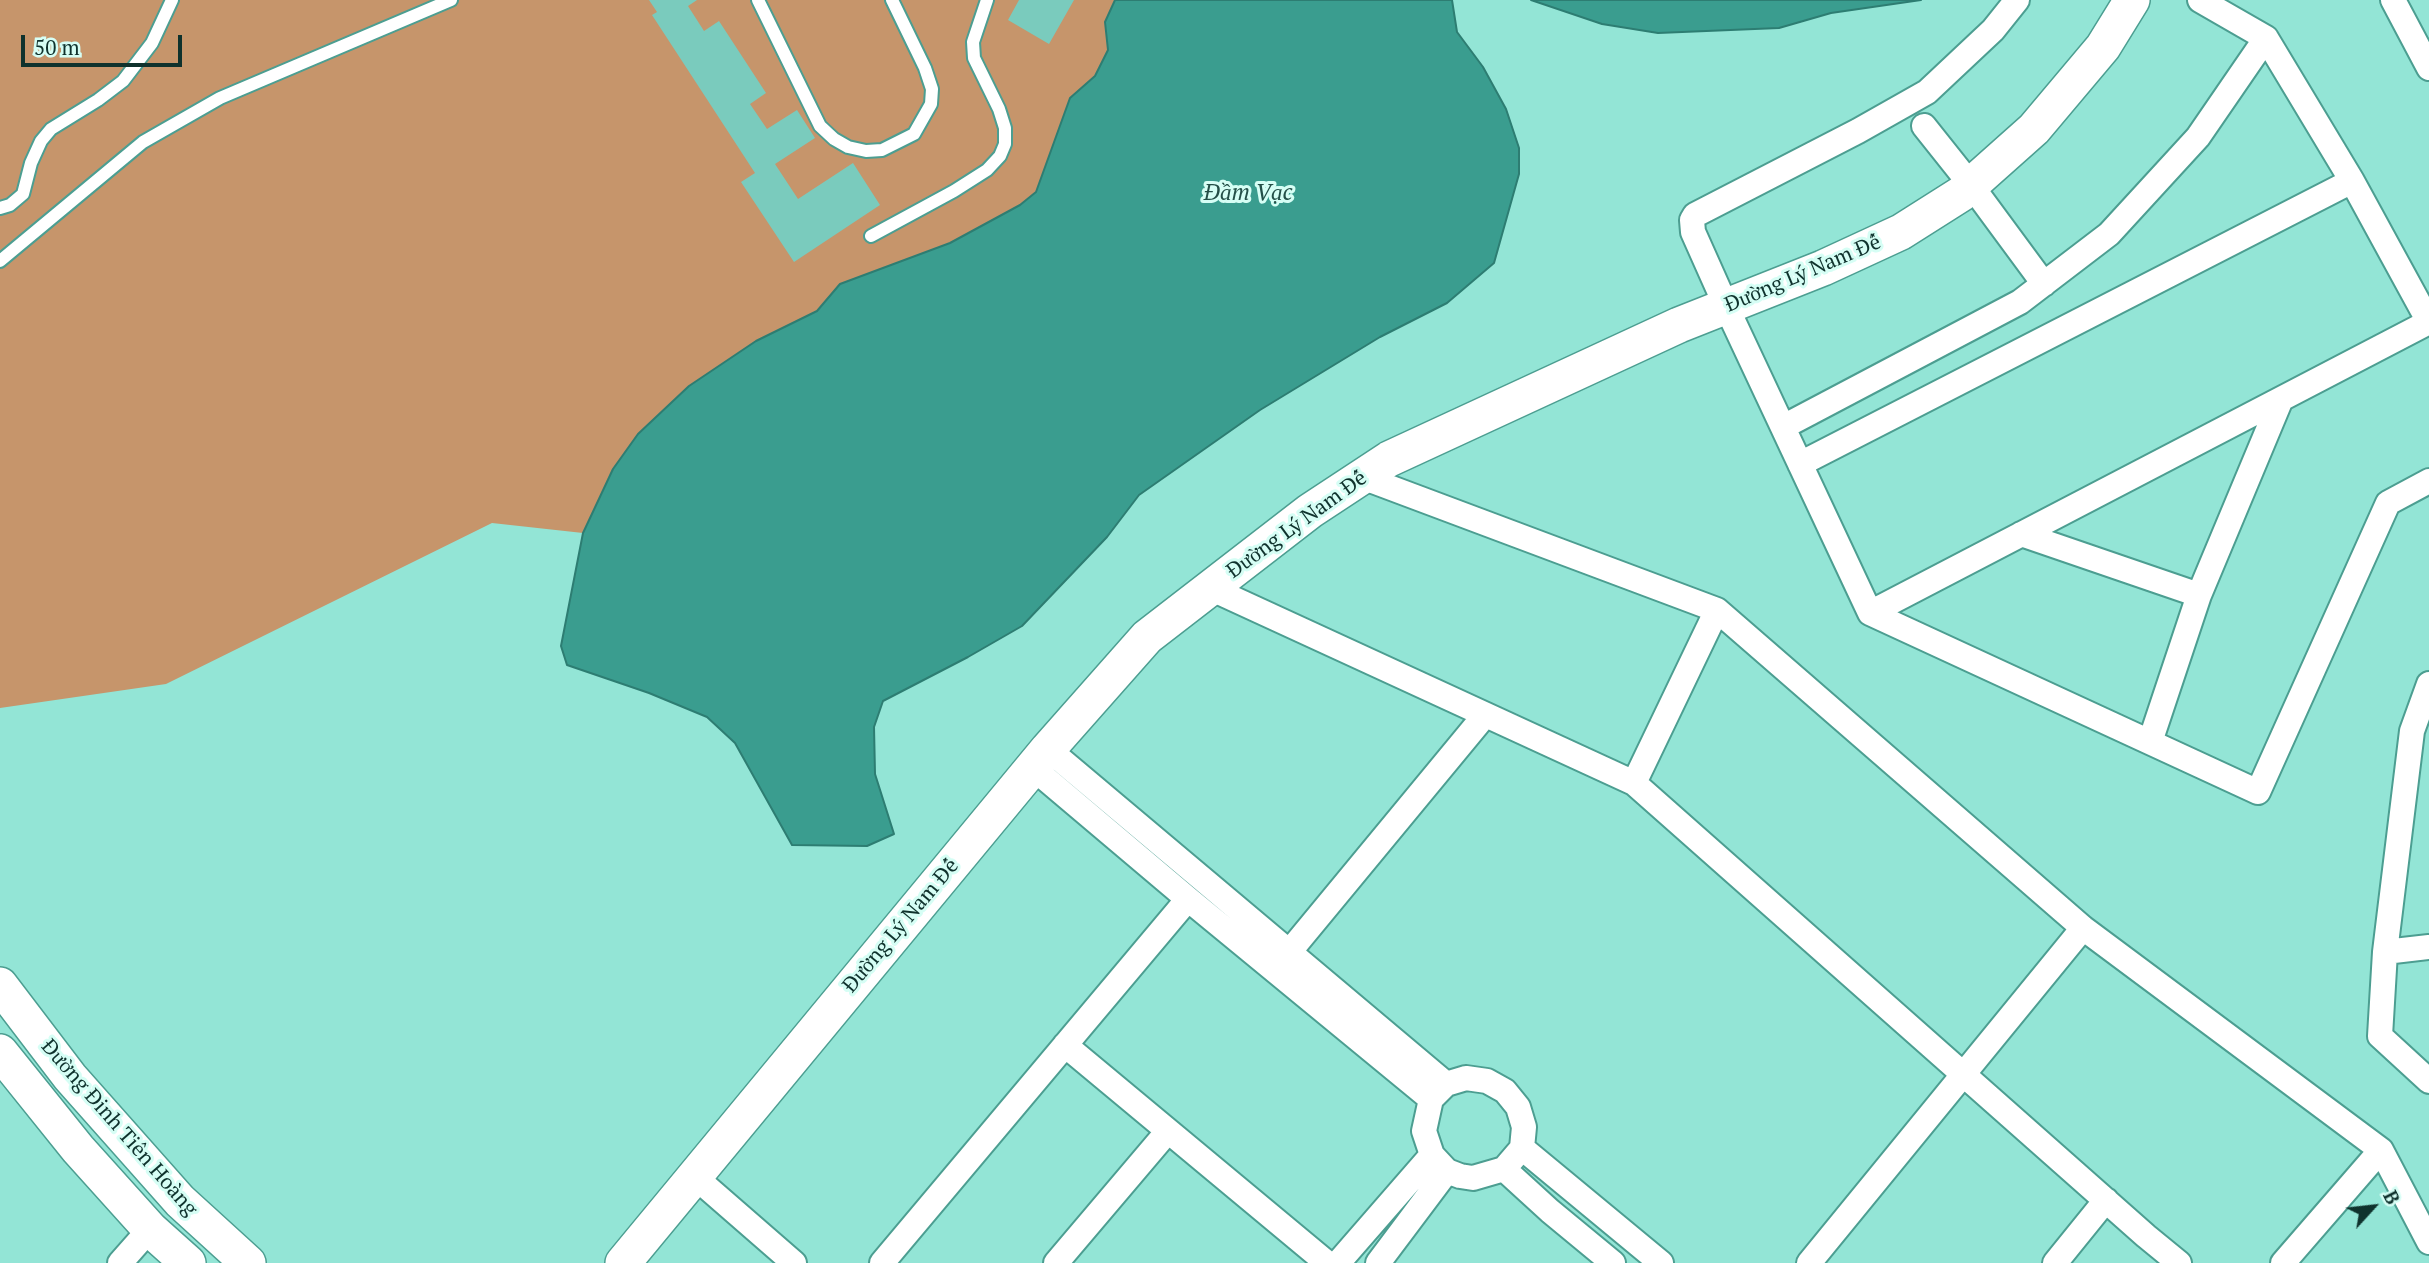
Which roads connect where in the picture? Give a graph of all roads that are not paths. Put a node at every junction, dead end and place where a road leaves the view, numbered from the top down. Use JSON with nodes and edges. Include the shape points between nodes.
{"nodes":[{"id":1,"x":172,"y":0,"type":"edge"},
{"id":2,"x":451,"y":0,"type":"edge"},
{"id":3,"x":758,"y":0,"type":"edge"},
{"id":4,"x":892,"y":0,"type":"edge"},
{"id":5,"x":988,"y":0,"type":"edge"},
{"id":6,"x":2017,"y":0,"type":"edge"},
{"id":7,"x":2132,"y":0,"type":"edge"},
{"id":8,"x":2200,"y":0,"type":"edge"},
{"id":9,"x":2393,"y":0,"type":"edge"},
{"id":10,"x":2266,"y":38,"type":"junction"},
{"id":11,"x":2429,"y":68,"type":"edge"},
{"id":12,"x":1924,"y":126,"type":"dead end"},
{"id":13,"x":2352,"y":181,"type":"junction"},
{"id":14,"x":1971,"y":185,"type":"junction"},
{"id":15,"x":0,"y":208,"type":"edge"},
{"id":16,"x":871,"y":236,"type":"dead end"},
{"id":17,"x":0,"y":261,"type":"edge"},
{"id":18,"x":2044,"y":284,"type":"junction"},
{"id":19,"x":1726,"y":306,"type":"junction"},
{"id":20,"x":2429,"y":322,"type":"edge"},
{"id":21,"x":2281,"y":399,"type":"junction"},
{"id":22,"x":1783,"y":427,"type":"junction"},
{"id":23,"x":1800,"y":464,"type":"junction"},
{"id":24,"x":1362,"y":477,"type":"junction"},
{"id":25,"x":2429,"y":481,"type":"edge"},
{"id":26,"x":2021,"y":534,"type":"junction"},
{"id":27,"x":1210,"y":588,"type":"junction"},
{"id":28,"x":2199,"y":595,"type":"junction"},
{"id":29,"x":1717,"y":610,"type":"junction"},
{"id":30,"x":1870,"y":613,"type":"junction"},
{"id":31,"x":2429,"y":684,"type":"edge"},
{"id":32,"x":1485,"y":715,"type":"junction"},
{"id":33,"x":2150,"y":742,"type":"junction"},
{"id":34,"x":1040,"y":758,"type":"junction"},
{"id":35,"x":1634,"y":783,"type":"junction"},
{"id":36,"x":1188,"y":899,"type":"junction"},
{"id":37,"x":2083,"y":928,"type":"junction"},
{"id":38,"x":2429,"y":947,"type":"edge"},
{"id":39,"x":1290,"y":951,"type":"junction"},
{"id":40,"x":2385,"y":951,"type":"junction"},
{"id":41,"x":0,"y":985,"type":"edge"},
{"id":42,"x":1065,"y":1045,"type":"junction"},
{"id":43,"x":0,"y":1052,"type":"edge"},
{"id":44,"x":1964,"y":1074,"type":"junction"},
{"id":45,"x":2429,"y":1081,"type":"edge"},
{"id":46,"x":1439,"y":1091,"type":"junction"},
{"id":47,"x":1168,"y":1131,"type":"junction"},
{"id":48,"x":1522,"y":1148,"type":"junction"},
{"id":49,"x":2381,"y":1150,"type":"junction"},
{"id":50,"x":1440,"y":1163,"type":"junction"},
{"id":51,"x":1504,"y":1169,"type":"junction"},
{"id":52,"x":694,"y":1176,"type":"junction"},
{"id":53,"x":2106,"y":1200,"type":"junction"},
{"id":54,"x":180,"y":1201,"type":"junction"},
{"id":55,"x":150,"y":1229,"type":"junction"},
{"id":56,"x":2429,"y":1242,"type":"edge"},
{"id":57,"x":120,"y":1263,"type":"edge"},
{"id":58,"x":188,"y":1263,"type":"edge"},
{"id":59,"x":248,"y":1263,"type":"edge"},
{"id":60,"x":623,"y":1263,"type":"edge"},
{"id":61,"x":794,"y":1263,"type":"edge"},
{"id":62,"x":882,"y":1263,"type":"edge"},
{"id":63,"x":1056,"y":1263,"type":"edge"},
{"id":64,"x":1327,"y":1263,"type":"edge"},
{"id":65,"x":1338,"y":1263,"type":"edge"},
{"id":66,"x":1378,"y":1263,"type":"edge"},
{"id":67,"x":1613,"y":1263,"type":"edge"},
{"id":68,"x":1661,"y":1263,"type":"edge"},
{"id":69,"x":1809,"y":1263,"type":"edge"},
{"id":70,"x":2055,"y":1263,"type":"edge"},
{"id":71,"x":2179,"y":1263,"type":"edge"},
{"id":72,"x":2283,"y":1263,"type":"edge"}],
"edges":[{"from":1,"to":15,"type":"lane","via":[[152,43],[123,80],[51,129],[41,141],[23,194]]},
{"from":2,"to":17,"type":"lane","via":[[220,98],[143,142]]},
{"from":3,"to":4,"type":"lane","via":[[820,126],[848,147],[866,151],[882,150],[914,134],[931,104],[925,68]]},
{"from":5,"to":16,"type":"lane","via":[[973,42],[974,58],[999,109],[1005,144],[1000,156],[954,191]]},
{"from":6,"to":19,"type":"street","via":[[1993,30],[1927,92],[1695,215],[1693,232]]},
{"from":7,"to":14,"type":"street","name":"Đường Lý Nam Đế","via":[[2103,47],[2034,129]]},
{"from":8,"to":10,"type":"street"},
{"from":9,"to":11,"type":"street"},
{"from":10,"to":13,"type":"street"},
{"from":10,"to":18,"type":"street","via":[[2198,137],[2109,234]]},
{"from":12,"to":14,"type":"street"},
{"from":13,"to":20,"type":"street"},
{"from":13,"to":23,"type":"street"},
{"from":14,"to":18,"type":"street"},
{"from":14,"to":19,"type":"street","name":"Đường Lý Nam Đế","via":[[1901,232]]},
{"from":18,"to":22,"type":"street","via":[[2020,302]]},
{"from":19,"to":22,"type":"street"},
{"from":19,"to":24,"type":"street","name":"Đường Lý Nam Đế","via":[[1389,459]]},
{"from":20,"to":21,"type":"street"},
{"from":21,"to":26,"type":"street"},
{"from":21,"to":28,"type":"street"},
{"from":22,"to":23,"type":"street"},
{"from":23,"to":30,"type":"street"},
{"from":24,"to":27,"type":"street","name":"Đường Lý Nam Đế"},
{"from":24,"to":29,"type":"street"},
{"from":25,"to":33,"type":"street","via":[[2388,503],[2258,792]]},
{"from":26,"to":28,"type":"street"},
{"from":26,"to":30,"type":"street"},
{"from":27,"to":32,"type":"street"},
{"from":27,"to":34,"type":"street","name":"Đường Lý Nam Đế","via":[[1147,637]]},
{"from":28,"to":33,"type":"street"},
{"from":29,"to":35,"type":"street"},
{"from":29,"to":37,"type":"street"},
{"from":30,"to":33,"type":"street"},
{"from":31,"to":40,"type":"street","via":[[2412,731]]},
{"from":32,"to":35,"type":"street"},
{"from":32,"to":39,"type":"street"},
{"from":34,"to":36,"type":"street"},
{"from":34,"to":39,"type":"street"},
{"from":34,"to":52,"type":"street","name":"Đường Lý Nam Đế"},
{"from":35,"to":44,"type":"street"},
{"from":36,"to":42,"type":"street"},
{"from":36,"to":46,"type":"street"},
{"from":37,"to":44,"type":"street"},
{"from":37,"to":49,"type":"street"},
{"from":38,"to":40,"type":"street"},
{"from":39,"to":46,"type":"street"},
{"from":40,"to":45,"type":"street","via":[[2380,1036]]},
{"from":41,"to":54,"type":"street","name":"Đường Đinh Tiên Hoàng","via":[[70,1077]]},
{"from":42,"to":47,"type":"street"},
{"from":42,"to":62,"type":"street"},
{"from":43,"to":55,"type":"street"},
{"from":44,"to":53,"type":"street"},
{"from":44,"to":69,"type":"street"},
{"from":46,"to":48,"type":"street","via":[[1466,1078],[1487,1081],[1505,1091],[1518,1107],[1524,1127]]},
{"from":46,"to":50,"type":"street","via":[[1425,1118],[1424,1131]]},
{"from":47,"to":63,"type":"street"},
{"from":47,"to":64,"type":"street"},
{"from":48,"to":51,"type":"street"},
{"from":48,"to":68,"type":"street"},
{"from":49,"to":56,"type":"street"},
{"from":49,"to":72,"type":"street"},
{"from":50,"to":51,"type":"street","via":[[1460,1177]]},
{"from":50,"to":65,"type":"street"},
{"from":50,"to":66,"type":"street"},
{"from":51,"to":67,"type":"street"},
{"from":52,"to":60,"type":"street","name":"Đường Lý Nam Đế"},
{"from":52,"to":61,"type":"street"},
{"from":53,"to":70,"type":"street"},
{"from":53,"to":71,"type":"street"},
{"from":54,"to":55,"type":"street"},
{"from":54,"to":59,"type":"street","name":"Đường Đinh Tiên Hoàng"},
{"from":55,"to":57,"type":"street"},
{"from":55,"to":58,"type":"street"}]}
